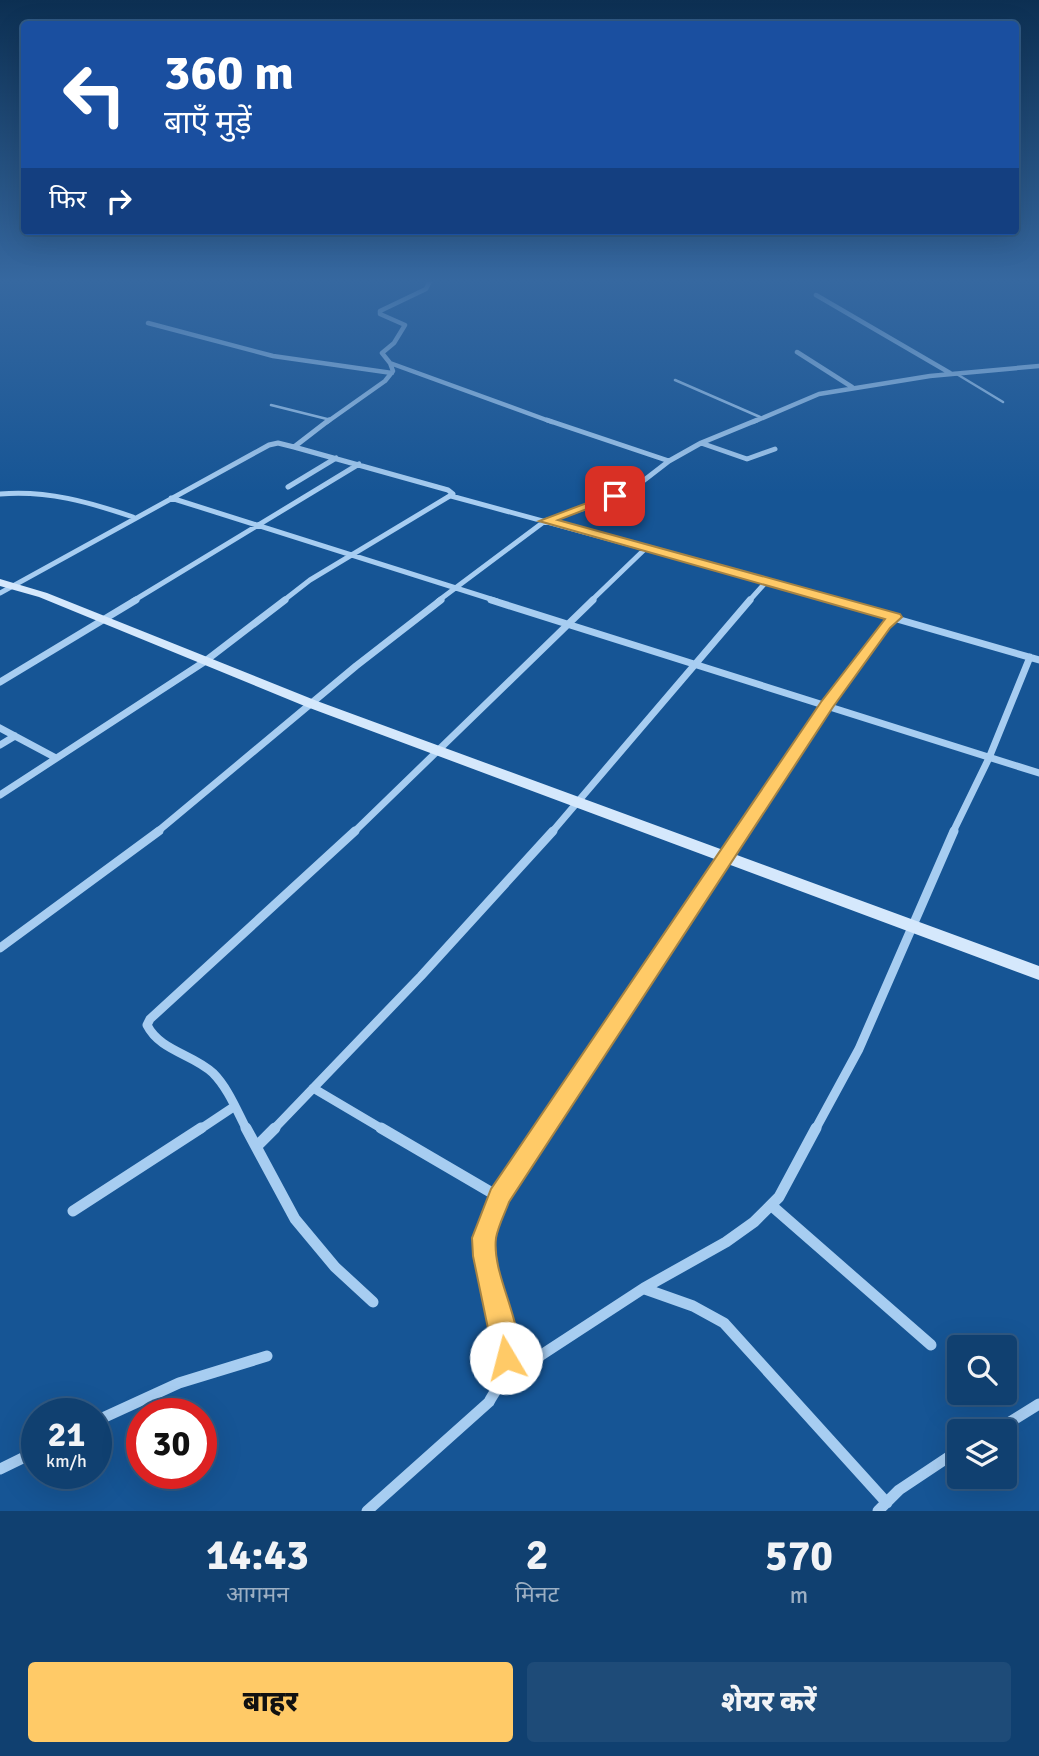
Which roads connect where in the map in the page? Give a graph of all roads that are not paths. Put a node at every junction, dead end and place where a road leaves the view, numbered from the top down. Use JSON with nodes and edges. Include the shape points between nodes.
{"nodes":[{"id":1,"x":255,"y":352,"type":"edge"},
{"id":2,"x":384,"y":352,"type":"edge"},
{"id":3,"x":797,"y":352,"type":"dead end"},
{"id":4,"x":915,"y":352,"type":"edge"},
{"id":5,"x":390,"y":363,"type":"junction"},
{"id":6,"x":1039,"y":366,"type":"edge"},
{"id":7,"x":392,"y":373,"type":"junction"},
{"id":8,"x":952,"y":373,"type":"junction"},
{"id":9,"x":674,"y":380,"type":"dead end"},
{"id":10,"x":852,"y":387,"type":"junction"},
{"id":11,"x":1003,"y":402,"type":"dead end"},
{"id":12,"x":271,"y":405,"type":"dead end"},
{"id":13,"x":760,"y":417,"type":"junction"},
{"id":14,"x":331,"y":420,"type":"junction"},
{"id":15,"x":701,"y":443,"type":"junction"},
{"id":16,"x":294,"y":447,"type":"junction"},
{"id":17,"x":775,"y":449,"type":"dead end"},
{"id":18,"x":336,"y":458,"type":"junction"},
{"id":19,"x":669,"y":461,"type":"junction"},
{"id":20,"x":359,"y":464,"type":"junction"},
{"id":21,"x":288,"y":487,"type":"dead end"},
{"id":22,"x":0,"y":494,"type":"edge"},
{"id":23,"x":451,"y":496,"type":"junction"},
{"id":24,"x":171,"y":498,"type":"junction"},
{"id":25,"x":134,"y":517,"type":"junction"},
{"id":26,"x":545,"y":521,"type":"junction"},
{"id":27,"x":258,"y":527,"type":"junction"},
{"id":28,"x":646,"y":548,"type":"junction"},
{"id":29,"x":350,"y":557,"type":"junction"},
{"id":30,"x":766,"y":582,"type":"junction"},
{"id":31,"x":7,"y":583,"type":"edge"},
{"id":32,"x":454,"y":590,"type":"junction"},
{"id":33,"x":0,"y":593,"type":"edge"},
{"id":34,"x":895,"y":617,"type":"junction"},
{"id":35,"x":102,"y":620,"type":"junction"},
{"id":36,"x":568,"y":625,"type":"junction"},
{"id":37,"x":1030,"y":657,"type":"junction"},
{"id":38,"x":1039,"y":660,"type":"edge"},
{"id":39,"x":204,"y":662,"type":"junction"},
{"id":40,"x":692,"y":663,"type":"junction"},
{"id":41,"x":0,"y":682,"type":"edge"},
{"id":42,"x":312,"y":704,"type":"junction"},
{"id":43,"x":826,"y":705,"type":"junction"},
{"id":44,"x":0,"y":729,"type":"edge"},
{"id":45,"x":15,"y":736,"type":"junction"},
{"id":46,"x":0,"y":746,"type":"edge"},
{"id":47,"x":438,"y":750,"type":"junction"},
{"id":48,"x":56,"y":758,"type":"junction"},
{"id":49,"x":989,"y":758,"type":"junction"},
{"id":50,"x":1039,"y":773,"type":"edge"},
{"id":51,"x":0,"y":795,"type":"edge"},
{"id":52,"x":579,"y":801,"type":"junction"},
{"id":53,"x":726,"y":859,"type":"junction"},
{"id":54,"x":911,"y":928,"type":"junction"},
{"id":55,"x":0,"y":948,"type":"edge"},
{"id":56,"x":1039,"y":973,"type":"edge"},
{"id":57,"x":313,"y":1088,"type":"junction"},
{"id":58,"x":235,"y":1106,"type":"junction"},
{"id":59,"x":257,"y":1146,"type":"junction"},
{"id":60,"x":499,"y":1197,"type":"junction"},
{"id":61,"x":772,"y":1206,"type":"junction"},
{"id":62,"x":73,"y":1212,"type":"dead end"},
{"id":63,"x":645,"y":1289,"type":"junction"},
{"id":64,"x":373,"y":1302,"type":"dead end"},
{"id":65,"x":931,"y":1345,"type":"dead end"},
{"id":66,"x":267,"y":1356,"type":"dead end"},
{"id":67,"x":502,"y":1380,"type":"junction"},
{"id":68,"x":1039,"y":1404,"type":"edge"},
{"id":69,"x":112,"y":1414,"type":"edge"},
{"id":70,"x":1017,"y":1419,"type":"edge"},
{"id":71,"x":947,"y":1458,"type":"edge"},
{"id":72,"x":21,"y":1459,"type":"edge"},
{"id":73,"x":0,"y":1469,"type":"edge"},
{"id":74,"x":883,"y":1507,"type":"edge"},
{"id":75,"x":367,"y":1511,"type":"edge"}],
"edges":[{"from":1,"to":7,"type":"street"},
{"from":2,"to":5,"type":"street"},
{"from":3,"to":10,"type":"street"},
{"from":4,"to":8,"type":"street"},
{"from":5,"to":7,"type":"street"},
{"from":5,"to":19,"type":"street","via":[[581,434]]},
{"from":6,"to":8,"type":"street"},
{"from":7,"to":14,"type":"street"},
{"from":8,"to":10,"type":"street"},
{"from":8,"to":11,"type":"lane"},
{"from":9,"to":13,"type":"lane"},
{"from":10,"to":13,"type":"street","via":[[819,394]]},
{"from":12,"to":14,"type":"lane"},
{"from":13,"to":15,"type":"street"},
{"from":14,"to":16,"type":"street"},
{"from":15,"to":17,"type":"street","via":[[747,459]]},
{"from":15,"to":19,"type":"street"},
{"from":16,"to":18,"type":"street"},
{"from":16,"to":24,"type":"street","via":[[269,444]]},
{"from":18,"to":20,"type":"street"},
{"from":18,"to":21,"type":"street"},
{"from":19,"to":26,"type":"street","via":[[634,488]]},
{"from":20,"to":23,"type":"street","via":[[448,490]]},
{"from":20,"to":27,"type":"street"},
{"from":22,"to":25,"type":"street","via":[[80,499]]},
{"from":23,"to":26,"type":"street"},
{"from":23,"to":29,"type":"street"},
{"from":24,"to":25,"type":"street"},
{"from":24,"to":27,"type":"street"},
{"from":25,"to":31,"type":"street"},
{"from":26,"to":28,"type":"street"},
{"from":26,"to":32,"type":"street"},
{"from":27,"to":29,"type":"street"},
{"from":27,"to":35,"type":"street"},
{"from":28,"to":30,"type":"street"},
{"from":28,"to":36,"type":"street"},
{"from":29,"to":32,"type":"street"},
{"from":29,"to":39,"type":"street","via":[[285,598]]},
{"from":30,"to":34,"type":"street"},
{"from":30,"to":40,"type":"street"},
{"from":31,"to":33,"type":"street"},
{"from":31,"to":35,"type":"main road"},
{"from":32,"to":36,"type":"street"},
{"from":32,"to":42,"type":"street"},
{"from":34,"to":37,"type":"street"},
{"from":34,"to":43,"type":"street"},
{"from":35,"to":39,"type":"main road"},
{"from":35,"to":41,"type":"street"},
{"from":36,"to":40,"type":"street"},
{"from":36,"to":47,"type":"street"},
{"from":37,"to":38,"type":"street"},
{"from":37,"to":49,"type":"street"},
{"from":39,"to":42,"type":"main road"},
{"from":39,"to":48,"type":"street"},
{"from":40,"to":43,"type":"street"},
{"from":40,"to":52,"type":"street"},
{"from":42,"to":47,"type":"main road"},
{"from":42,"to":55,"type":"street","via":[[180,815]]},
{"from":43,"to":49,"type":"street"},
{"from":43,"to":53,"type":"street"},
{"from":44,"to":45,"type":"street"},
{"from":45,"to":46,"type":"street"},
{"from":45,"to":48,"type":"street"},
{"from":47,"to":52,"type":"main road"},
{"from":47,"to":58,"type":"street","via":[[146,1026],[153,1037],[211,1071]]},
{"from":48,"to":51,"type":"street"},
{"from":49,"to":50,"type":"street"},
{"from":49,"to":54,"type":"street"},
{"from":52,"to":53,"type":"main road"},
{"from":52,"to":57,"type":"street"},
{"from":53,"to":54,"type":"main road"},
{"from":53,"to":60,"type":"street"},
{"from":54,"to":56,"type":"main road"},
{"from":54,"to":61,"type":"street","via":[[859,1049]]},
{"from":57,"to":59,"type":"street"},
{"from":57,"to":60,"type":"street"},
{"from":58,"to":59,"type":"street"},
{"from":58,"to":62,"type":"street"},
{"from":59,"to":64,"type":"street","via":[[295,1219],[335,1267]]},
{"from":60,"to":67,"type":"street","via":[[484,1238],[504,1337]]},
{"from":61,"to":63,"type":"street","via":[[707,1255]]},
{"from":61,"to":65,"type":"street"},
{"from":63,"to":67,"type":"street"},
{"from":63,"to":74,"type":"street","via":[[694,1306],[724,1323]]},
{"from":66,"to":69,"type":"street","via":[[179,1383]]},
{"from":67,"to":75,"type":"street","via":[[489,1402]]},
{"from":68,"to":70,"type":"street"},
{"from":71,"to":74,"type":"street"},
{"from":72,"to":73,"type":"street"}]}
